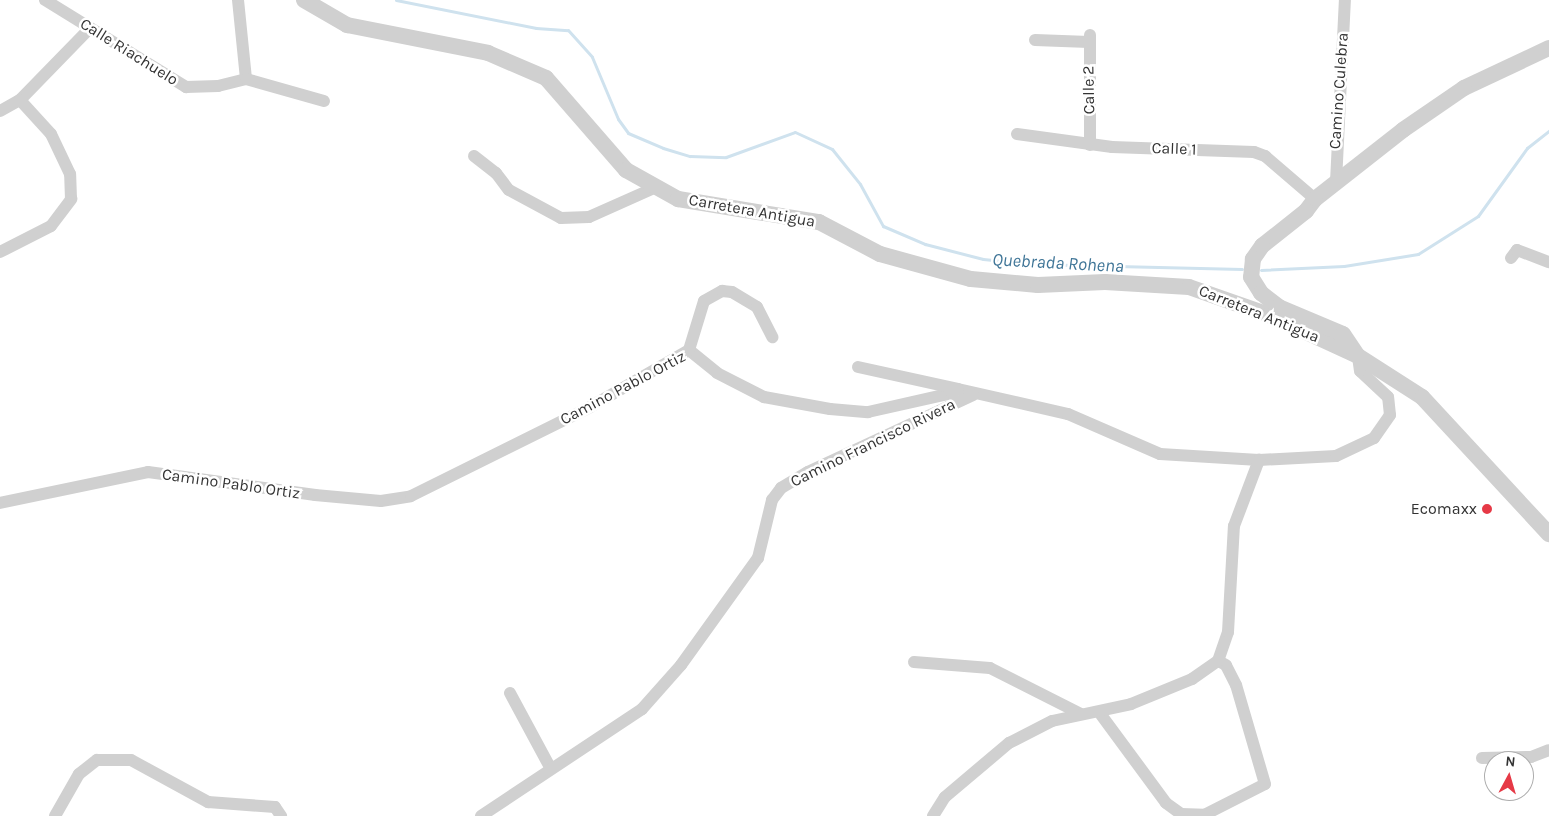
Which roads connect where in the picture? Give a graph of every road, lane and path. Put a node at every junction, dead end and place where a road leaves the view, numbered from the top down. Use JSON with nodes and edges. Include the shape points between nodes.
{"nodes":[{"id":1,"x":45,"y":0,"type":"edge"},
{"id":2,"x":238,"y":0,"type":"edge"},
{"id":3,"x":304,"y":0,"type":"edge"},
{"id":4,"x":1345,"y":0,"type":"edge"},
{"id":5,"x":90,"y":28,"type":"junction"},
{"id":6,"x":1035,"y":40,"type":"dead end"},
{"id":7,"x":1549,"y":48,"type":"edge"},
{"id":8,"x":246,"y":79,"type":"junction"},
{"id":9,"x":20,"y":100,"type":"junction"},
{"id":10,"x":324,"y":101,"type":"dead end"},
{"id":11,"x":0,"y":111,"type":"edge"},
{"id":12,"x":1017,"y":134,"type":"dead end"},
{"id":13,"x":1090,"y":145,"type":"junction"},
{"id":14,"x":474,"y":156,"type":"dead end"},
{"id":15,"x":1336,"y":182,"type":"junction"},
{"id":16,"x":654,"y":188,"type":"junction"},
{"id":17,"x":1315,"y":199,"type":"junction"},
{"id":18,"x":0,"y":252,"type":"edge"},
{"id":19,"x":1511,"y":258,"type":"dead end"},
{"id":20,"x":1549,"y":262,"type":"edge"},
{"id":21,"x":772,"y":337,"type":"dead end"},
{"id":22,"x":689,"y":350,"type":"junction"},
{"id":23,"x":1358,"y":356,"type":"junction"},
{"id":24,"x":858,"y":367,"type":"dead end"},
{"id":25,"x":958,"y":389,"type":"junction"},
{"id":26,"x":973,"y":395,"type":"junction"},
{"id":27,"x":1259,"y":460,"type":"junction"},
{"id":28,"x":0,"y":503,"type":"edge"},
{"id":29,"x":1549,"y":534,"type":"edge"},
{"id":30,"x":1218,"y":661,"type":"junction"},
{"id":31,"x":914,"y":662,"type":"dead end"},
{"id":32,"x":510,"y":693,"type":"dead end"},
{"id":33,"x":1099,"y":712,"type":"junction"},
{"id":34,"x":1081,"y":714,"type":"junction"},
{"id":35,"x":1549,"y":750,"type":"edge"},
{"id":36,"x":1482,"y":758,"type":"dead end"},
{"id":37,"x":551,"y":769,"type":"junction"},
{"id":38,"x":55,"y":816,"type":"edge"},
{"id":39,"x":281,"y":816,"type":"edge"},
{"id":40,"x":482,"y":816,"type":"edge"},
{"id":41,"x":933,"y":816,"type":"edge"}],
"edges":[{"from":1,"to":5,"type":"street","name":"Calle Riachuelo"},
{"from":2,"to":8,"type":"street"},
{"from":3,"to":16,"type":"street","name":"Carretera Antigua","via":[[347,25],[488,53],[546,78],[626,170]]},
{"from":4,"to":15,"type":"street","name":"Camino Culebra"},
{"from":5,"to":8,"type":"street","name":"Calle Riachuelo","via":[[186,87],[218,86]]},
{"from":5,"to":9,"type":"street"},
{"from":6,"to":13,"type":"street","name":"Calle 2","via":[[1090,39]]},
{"from":7,"to":15,"type":"street","via":[[1464,88],[1402,130]]},
{"from":8,"to":10,"type":"street"},
{"from":9,"to":11,"type":"street"},
{"from":9,"to":18,"type":"street","via":[[51,134],[70,174],[71,199],[51,226]]},
{"from":12,"to":13,"type":"street","name":"Calle 1"},
{"from":13,"to":17,"type":"street","name":"Calle 1","via":[[1254,152],[1265,156]]},
{"from":14,"to":16,"type":"street","via":[[496,173],[509,190],[561,218],[588,217]]},
{"from":15,"to":17,"type":"street"},
{"from":16,"to":23,"type":"street","name":"Carretera Antigua","via":[[678,199],[819,222],[880,254],[971,280],[1038,285],[1105,282],[1188,287],[1269,315]]},
{"from":17,"to":23,"type":"street","via":[[1306,211],[1262,246],[1252,260],[1252,276],[1261,293],[1280,307],[1343,334]]},
{"from":19,"to":20,"type":"street","via":[[1517,250]]},
{"from":21,"to":22,"type":"street","via":[[757,307],[732,292],[722,291],[704,301]]},
{"from":22,"to":25,"type":"street","name":"Camino Pablo Ortiz","via":[[717,373],[764,397],[830,409],[868,412]]},
{"from":22,"to":28,"type":"street","name":"Camino Pablo Ortiz","via":[[590,407],[411,496],[381,501],[315,495],[148,472]]},
{"from":23,"to":27,"type":"street","via":[[1360,371],[1388,397],[1390,415],[1374,438],[1336,456]]},
{"from":23,"to":29,"type":"street","name":"Carretera Antigua","via":[[1422,397]]},
{"from":24,"to":25,"type":"street"},
{"from":25,"to":26,"type":"street"},
{"from":26,"to":27,"type":"street","via":[[1068,414],[1160,454]]},
{"from":26,"to":37,"type":"street","name":"Camino Francisco Rivera","via":[[808,472],[782,488],[772,500],[758,558],[681,665],[642,709]]},
{"from":27,"to":30,"type":"street","via":[[1234,526],[1228,632]]},
{"from":30,"to":33,"type":"street","via":[[1192,679],[1131,704]]},
{"from":30,"to":33,"type":"street","via":[[1226,665],[1236,685],[1265,784],[1204,815],[1181,814],[1166,803]]},
{"from":31,"to":34,"type":"street","via":[[990,668]]},
{"from":32,"to":37,"type":"street"},
{"from":33,"to":34,"type":"street"},
{"from":34,"to":41,"type":"street","via":[[1052,721],[1009,743],[944,797]]},
{"from":35,"to":36,"type":"street","via":[[1531,757]]},
{"from":37,"to":40,"type":"street","name":"Camino Francisco Rivera"},
{"from":38,"to":39,"type":"street","via":[[79,774],[97,760],[131,760],[208,802],[275,807]]}]}
